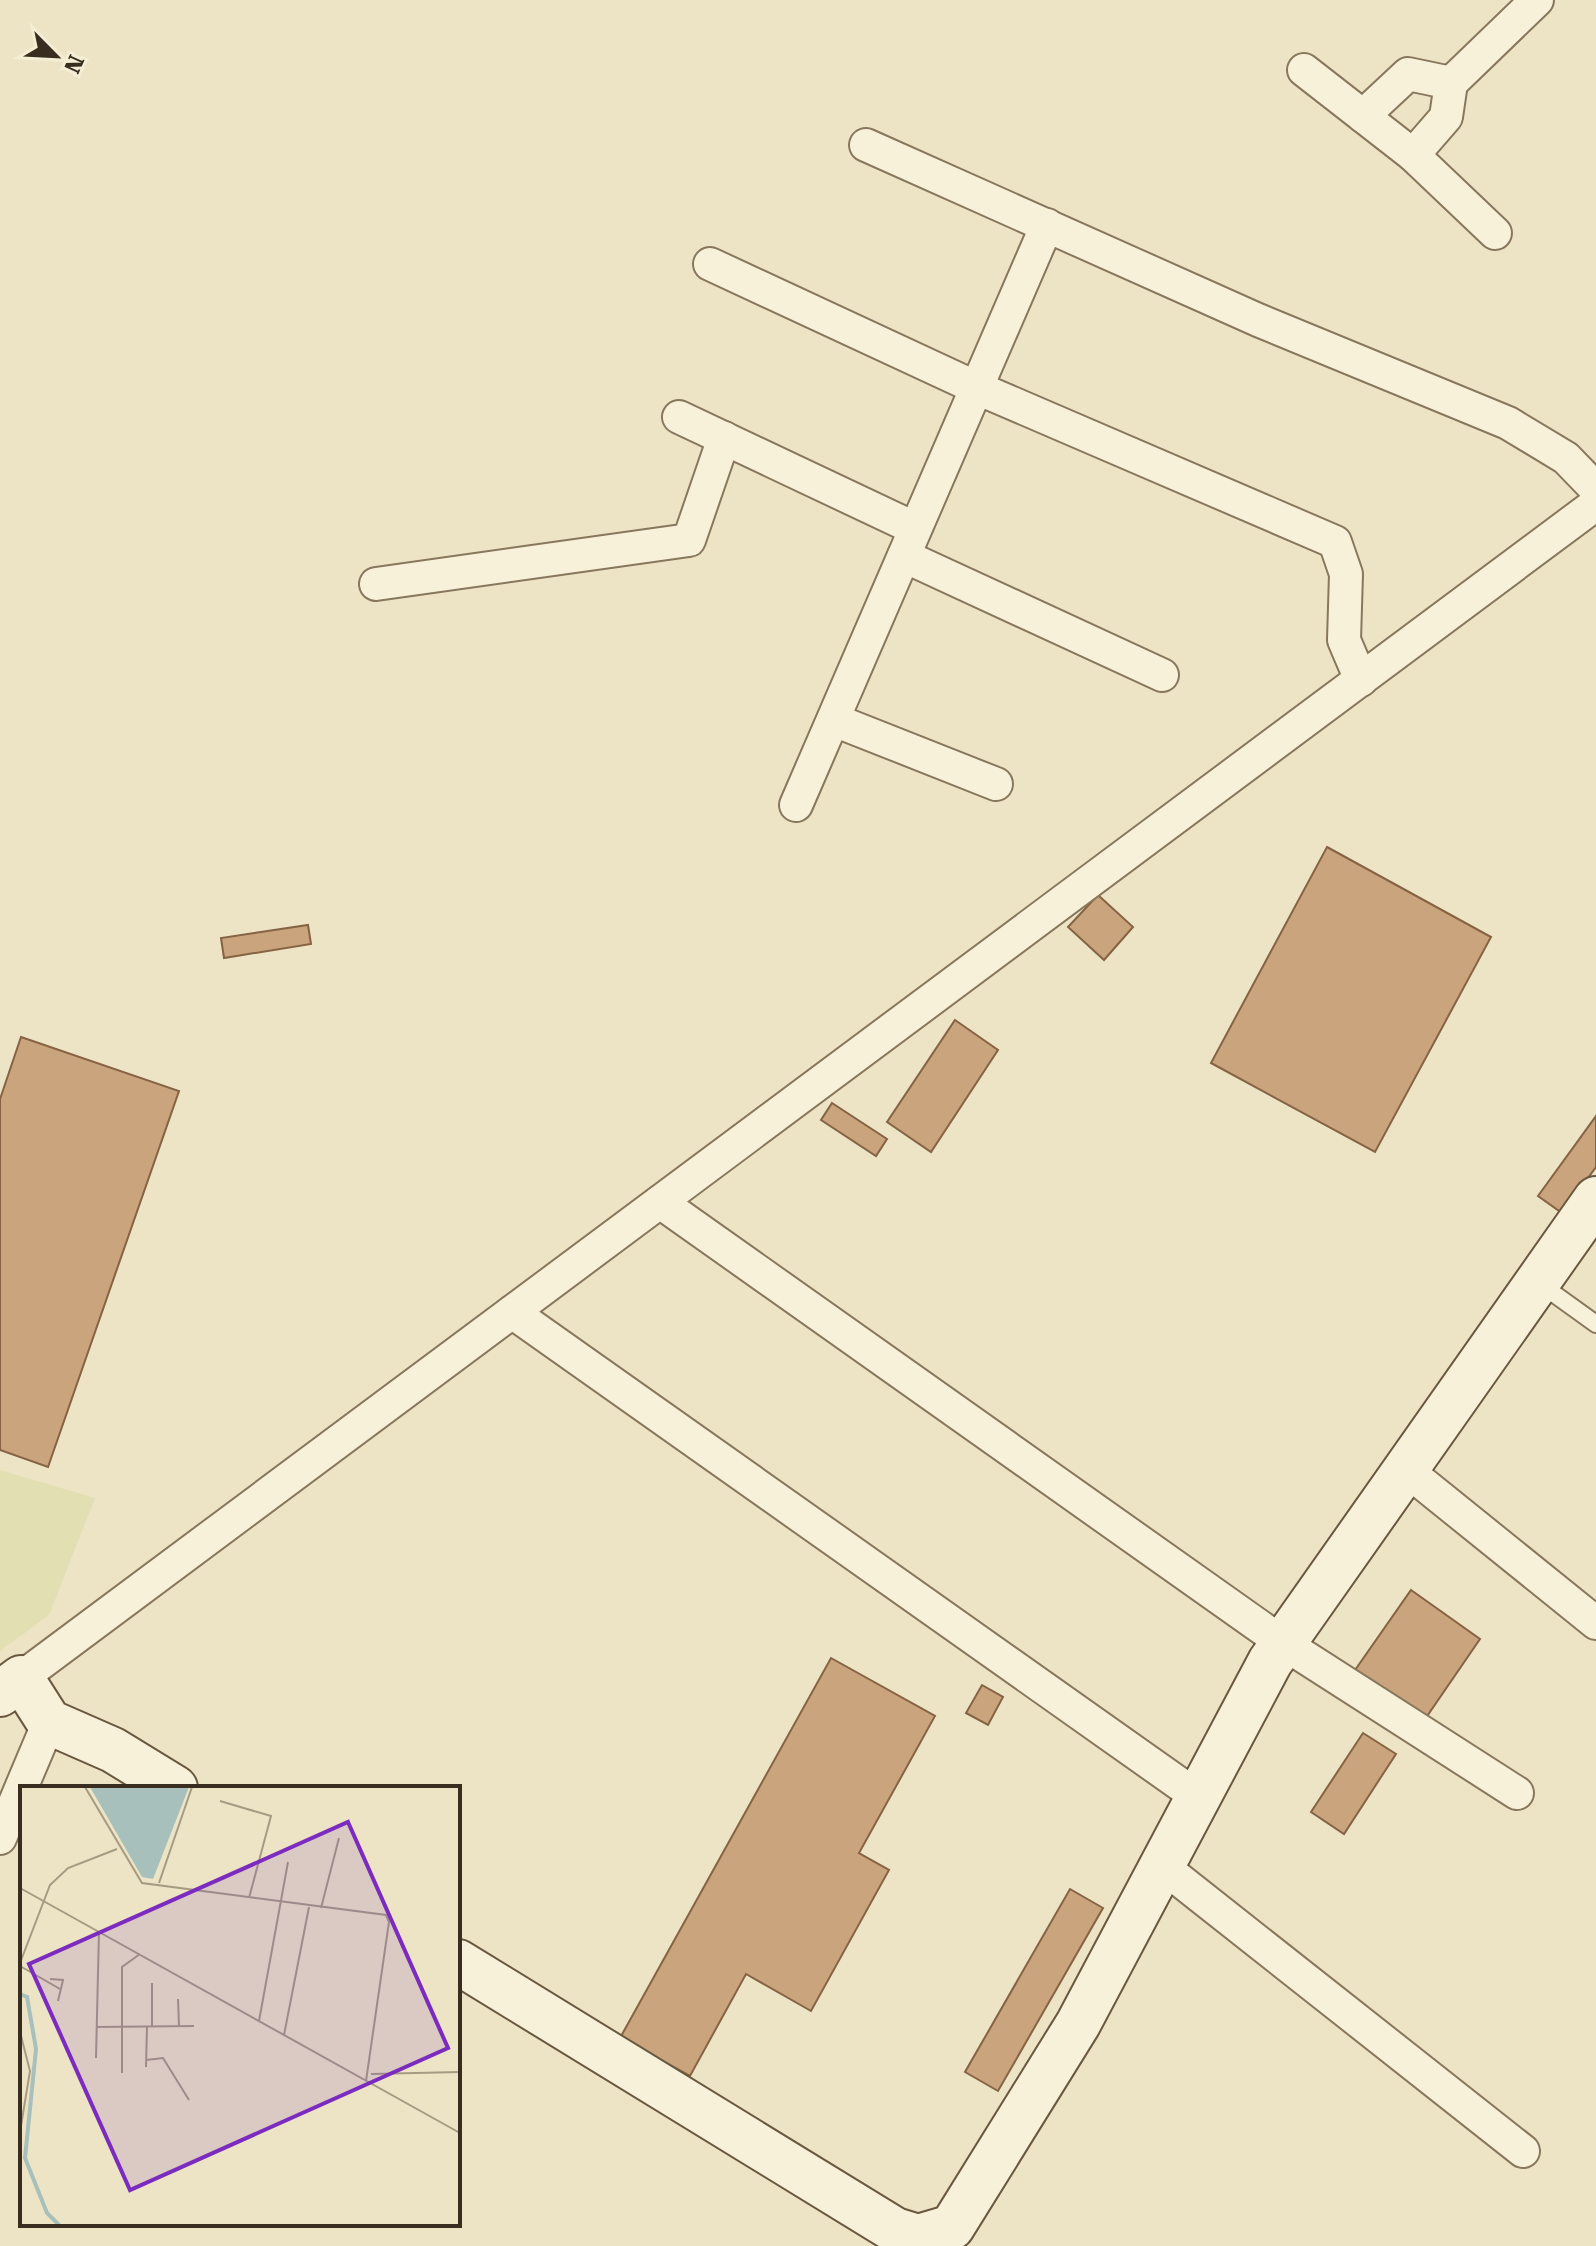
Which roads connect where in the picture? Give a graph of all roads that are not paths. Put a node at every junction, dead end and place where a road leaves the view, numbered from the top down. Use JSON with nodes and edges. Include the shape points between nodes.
{"nodes":[{"id":1,"x":1537,"y":0,"type":"edge"},
{"id":2,"x":1304,"y":70,"type":"dead end"},
{"id":3,"x":1451,"y":83,"type":"junction"},
{"id":4,"x":1363,"y":116,"type":"junction"},
{"id":5,"x":866,"y":145,"type":"dead end"},
{"id":6,"x":1413,"y":155,"type":"junction"},
{"id":7,"x":1047,"y":225,"type":"junction"},
{"id":8,"x":1495,"y":233,"type":"dead end"},
{"id":9,"x":710,"y":264,"type":"dead end"},
{"id":10,"x":977,"y":388,"type":"junction"},
{"id":11,"x":679,"y":417,"type":"dead end"},
{"id":12,"x":724,"y":438,"type":"junction"},
{"id":13,"x":1596,"y":489,"type":"edge"},
{"id":14,"x":1596,"y":504,"type":"edge"},
{"id":15,"x":909,"y":542,"type":"junction"},
{"id":16,"x":376,"y":584,"type":"dead end"},
{"id":17,"x":1162,"y":675,"type":"dead end"},
{"id":18,"x":1361,"y":680,"type":"junction"},
{"id":19,"x":834,"y":720,"type":"junction"},
{"id":20,"x":996,"y":784,"type":"dead end"},
{"id":21,"x":796,"y":805,"type":"dead end"},
{"id":22,"x":1596,"y":1199,"type":"edge"},
{"id":23,"x":660,"y":1202,"type":"junction"},
{"id":24,"x":1537,"y":1282,"type":"junction"},
{"id":25,"x":512,"y":1312,"type":"junction"},
{"id":26,"x":1596,"y":1324,"type":"edge"},
{"id":27,"x":1405,"y":1469,"type":"junction"},
{"id":28,"x":1596,"y":1623,"type":"edge"},
{"id":29,"x":1283,"y":1643,"type":"junction"},
{"id":30,"x":11,"y":1686,"type":"edge"},
{"id":31,"x":49,"y":1722,"type":"junction"},
{"id":32,"x":22,"y":1786,"type":"edge"},
{"id":33,"x":172,"y":1786,"type":"edge"},
{"id":34,"x":20,"y":1791,"type":"edge"},
{"id":35,"x":1517,"y":1793,"type":"dead end"},
{"id":36,"x":1198,"y":1797,"type":"junction"},
{"id":37,"x":0,"y":1838,"type":"edge"},
{"id":38,"x":1162,"y":1866,"type":"junction"},
{"id":39,"x":460,"y":1963,"type":"edge"},
{"id":40,"x":1523,"y":2151,"type":"dead end"},
{"id":41,"x":919,"y":2242,"type":"edge"}],
"edges":[{"from":1,"to":3,"type":"street"},
{"from":2,"to":4,"type":"street"},
{"from":3,"to":4,"type":"street","via":[[1408,74]]},
{"from":3,"to":6,"type":"street","via":[[1446,117]]},
{"from":4,"to":6,"type":"street"},
{"from":5,"to":7,"type":"street"},
{"from":6,"to":8,"type":"street"},
{"from":7,"to":10,"type":"street"},
{"from":7,"to":13,"type":"street","via":[[1258,320],[1508,423],[1566,458]]},
{"from":9,"to":10,"type":"street"},
{"from":10,"to":15,"type":"street"},
{"from":10,"to":18,"type":"street","via":[[1335,542],[1346,574],[1344,640]]},
{"from":11,"to":12,"type":"street"},
{"from":12,"to":15,"type":"street"},
{"from":12,"to":16,"type":"street","via":[[689,540]]},
{"from":14,"to":18,"type":"street"},
{"from":15,"to":17,"type":"street"},
{"from":15,"to":19,"type":"street"},
{"from":18,"to":23,"type":"street"},
{"from":19,"to":20,"type":"street"},
{"from":19,"to":21,"type":"street"},
{"from":22,"to":24,"type":"street"},
{"from":23,"to":25,"type":"street"},
{"from":23,"to":29,"type":"street"},
{"from":24,"to":26,"type":"lane"},
{"from":24,"to":27,"type":"street"},
{"from":25,"to":30,"type":"street"},
{"from":25,"to":36,"type":"street"},
{"from":27,"to":28,"type":"street"},
{"from":27,"to":29,"type":"street"},
{"from":29,"to":35,"type":"street"},
{"from":29,"to":36,"type":"street"},
{"from":30,"to":31,"type":"street"},
{"from":31,"to":32,"type":"street"},
{"from":31,"to":33,"type":"street","via":[[113,1750]]},
{"from":34,"to":37,"type":"street"},
{"from":36,"to":38,"type":"street"},
{"from":38,"to":40,"type":"street"},
{"from":38,"to":41,"type":"street","via":[[1078,2024],[952,2227]]},
{"from":39,"to":41,"type":"street"}]}
